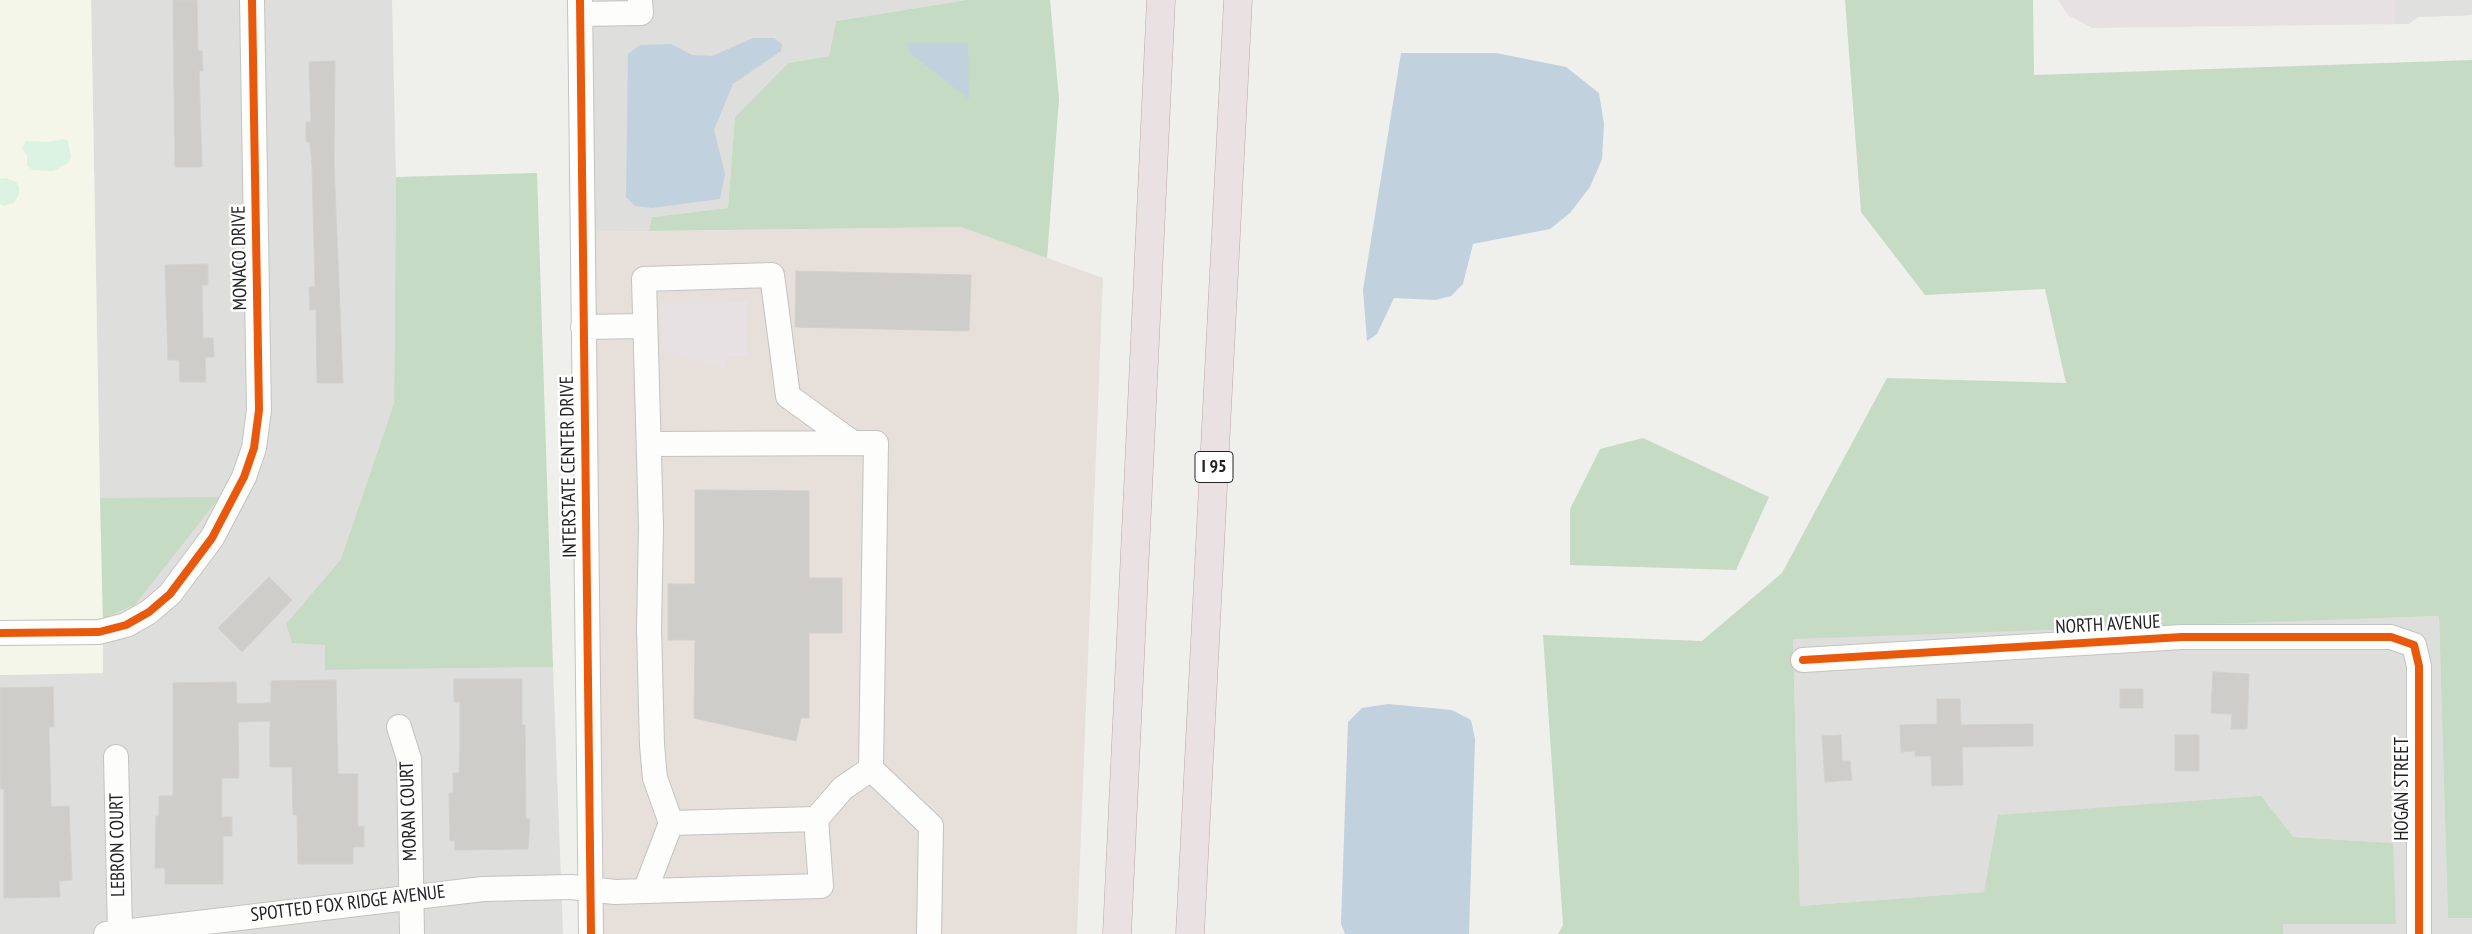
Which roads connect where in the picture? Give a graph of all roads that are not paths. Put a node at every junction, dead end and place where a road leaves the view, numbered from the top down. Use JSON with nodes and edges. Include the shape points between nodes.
{"nodes":[{"id":1,"x":252,"y":0,"type":"edge"},
{"id":2,"x":640,"y":0,"type":"edge"},
{"id":3,"x":1161,"y":0,"type":"edge"},
{"id":4,"x":1238,"y":0,"type":"edge"},
{"id":5,"x":580,"y":7,"type":"edge"},
{"id":6,"x":645,"y":326,"type":"junction"},
{"id":7,"x":583,"y":328,"type":"junction"},
{"id":8,"x":853,"y":443,"type":"junction"},
{"id":9,"x":649,"y":444,"type":"junction"},
{"id":10,"x":0,"y":633,"type":"edge"},
{"id":11,"x":2414,"y":645,"type":"joint"},
{"id":12,"x":1804,"y":660,"type":"dead end"},
{"id":13,"x":400,"y":727,"type":"dead end"},
{"id":14,"x":116,"y":757,"type":"dead end"},
{"id":15,"x":871,"y":769,"type":"junction"},
{"id":16,"x":816,"y":819,"type":"junction"},
{"id":17,"x":671,"y":823,"type":"junction"},
{"id":18,"x":591,"y":888,"type":"junction"},
{"id":19,"x":645,"y":891,"type":"junction"},
{"id":20,"x":411,"y":896,"type":"junction"},
{"id":21,"x":113,"y":933,"type":"edge"},
{"id":22,"x":412,"y":934,"type":"edge"},
{"id":23,"x":591,"y":934,"type":"edge"},
{"id":24,"x":929,"y":934,"type":"edge"},
{"id":25,"x":1117,"y":934,"type":"edge"},
{"id":26,"x":1190,"y":934,"type":"edge"},
{"id":27,"x":2419,"y":934,"type":"edge"}],
"edges":[{"from":1,"to":10,"type":"street","name":"MONACO DRIVE","via":[[259,410],[254,448],[244,477],[212,538],[170,594],[149,612],[126,625],[99,632]]},
{"from":2,"to":5,"type":"street","via":[[640,13]]},
{"from":3,"to":25,"type":"highway"},
{"from":4,"to":26,"type":"highway","number":"I 95"},
{"from":5,"to":7,"type":"street","name":"INTERSTATE CENTER DRIVE"},
{"from":6,"to":7,"type":"street"},
{"from":6,"to":8,"type":"street","via":[[644,279],[772,275],[788,396]]},
{"from":6,"to":9,"type":"street"},
{"from":7,"to":18,"type":"street","name":"INTERSTATE CENTER DRIVE"},
{"from":8,"to":9,"type":"street"},
{"from":8,"to":15,"type":"street","via":[[876,443]]},
{"from":9,"to":17,"type":"street","via":[[652,745],[655,778]]},
{"from":11,"to":12,"type":"street","name":"NORTH AVENUE","via":[[2391,637],[2182,637]]},
{"from":11,"to":27,"type":"street","name":"HOGAN STREET","via":[[2419,666]]},
{"from":13,"to":20,"type":"street","name":"MORAN COURT","via":[[409,759]]},
{"from":14,"to":21,"type":"street","name":"LEBRON COURT"},
{"from":15,"to":16,"type":"street","via":[[843,788]]},
{"from":15,"to":24,"type":"street","via":[[931,826]]},
{"from":16,"to":17,"type":"street"},
{"from":16,"to":19,"type":"street","name":"SPOTTED FOX RIDGE AVENUE","via":[[821,886]]},
{"from":17,"to":19,"type":"street"},
{"from":18,"to":19,"type":"street","name":"SPOTTED FOX RIDGE AVENUE","via":[[615,892]]},
{"from":18,"to":20,"type":"street","name":"SPOTTED FOX RIDGE AVENUE","via":[[483,888]]},
{"from":18,"to":23,"type":"street","name":"INTERSTATE CENTER DRIVE"},
{"from":20,"to":21,"type":"street","name":"SPOTTED FOX RIDGE AVENUE"},
{"from":20,"to":22,"type":"street","name":"MORAN COURT"}]}
